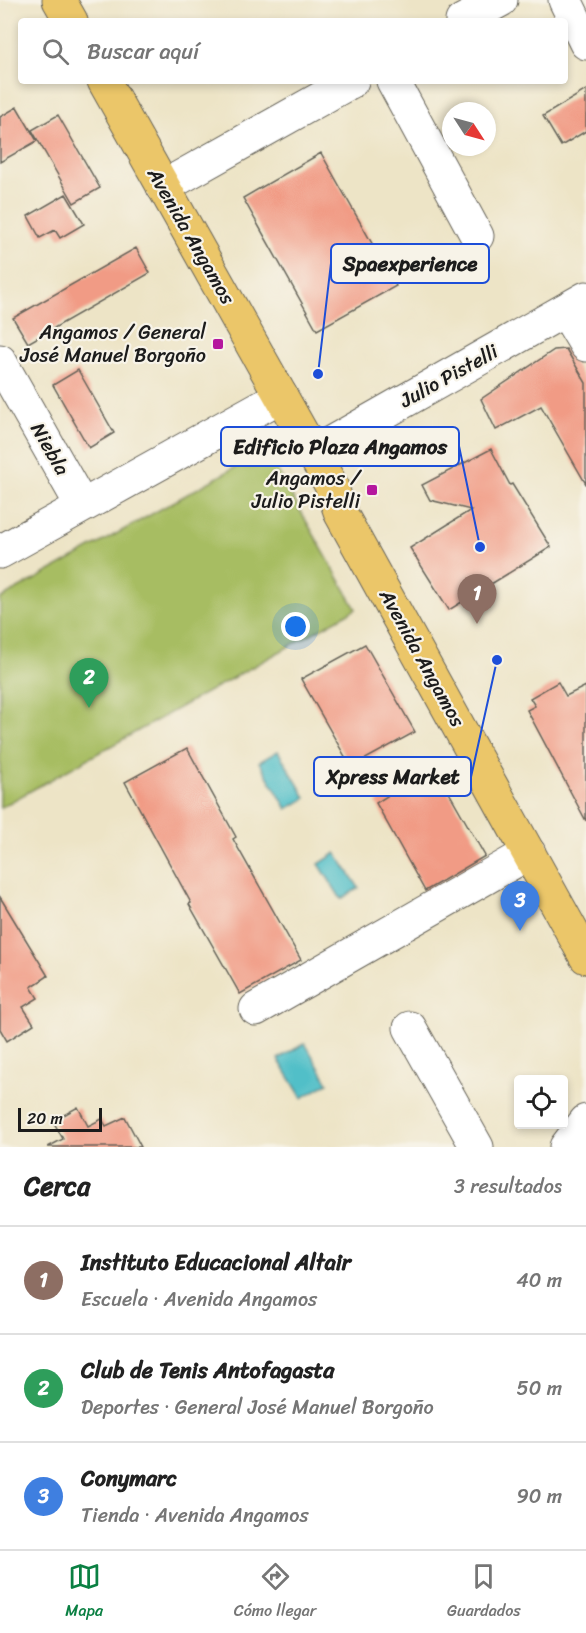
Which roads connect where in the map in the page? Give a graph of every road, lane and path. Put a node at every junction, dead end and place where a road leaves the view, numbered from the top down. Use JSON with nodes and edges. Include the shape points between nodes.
{"nodes":[{"id":1,"x":59,"y":0,"type":"edge"},
{"id":2,"x":501,"y":0,"type":"edge"},
{"id":3,"x":565,"y":0,"type":"edge"},
{"id":4,"x":68,"y":18,"type":"edge"},
{"id":5,"x":468,"y":18,"type":"edge"},
{"id":6,"x":586,"y":43,"type":"edge"},
{"id":7,"x":106,"y":84,"type":"edge"},
{"id":8,"x":347,"y":84,"type":"edge"},
{"id":9,"x":395,"y":84,"type":"edge"},
{"id":10,"x":163,"y":187,"type":"junction"},
{"id":11,"x":477,"y":236,"type":"dead end"},
{"id":12,"x":576,"y":304,"type":"edge"},
{"id":13,"x":586,"y":345,"type":"edge"},
{"id":14,"x":0,"y":361,"type":"edge"},
{"id":15,"x":281,"y":396,"type":"junction"},
{"id":16,"x":313,"y":453,"type":"junction"},
{"id":17,"x":331,"y":484,"type":"junction"},
{"id":18,"x":82,"y":506,"type":"junction"},
{"id":19,"x":0,"y":552,"type":"edge"},
{"id":20,"x":533,"y":861,"type":"junction"},
{"id":21,"x":467,"y":910,"type":"dead end"},
{"id":22,"x":586,"y":912,"type":"edge"},
{"id":23,"x":586,"y":957,"type":"edge"},
{"id":24,"x":256,"y":1009,"type":"dead end"},
{"id":25,"x":410,"y":1028,"type":"dead end"},
{"id":26,"x":586,"y":1121,"type":"edge"},
{"id":27,"x":477,"y":1147,"type":"edge"},
{"id":28,"x":566,"y":1147,"type":"edge"}],
"edges":[{"from":1,"to":4,"type":"main road"},
{"from":2,"to":5,"type":"street"},
{"from":3,"to":6,"type":"street"},
{"from":7,"to":10,"type":"main road","name":"Avenida Angamos"},
{"from":8,"to":10,"type":"street"},
{"from":9,"to":11,"type":"street"},
{"from":10,"to":15,"type":"main road","name":"Avenida Angamos"},
{"from":12,"to":13,"type":"street"},
{"from":12,"to":16,"type":"street","name":"Julio Pistelli"},
{"from":14,"to":18,"type":"street","name":"Niebla"},
{"from":15,"to":16,"type":"main road","name":"Avenida Angamos"},
{"from":15,"to":18,"type":"street"},
{"from":16,"to":17,"type":"main road","name":"Avenida Angamos"},
{"from":17,"to":20,"type":"main road","name":"Avenida Angamos","via":[[341,514]]},
{"from":17,"to":22,"type":"main road","name":"Avenida Angamos","via":[[355,502]]},
{"from":18,"to":19,"type":"street"},
{"from":20,"to":21,"type":"street"},
{"from":20,"to":23,"type":"main road","name":"Avenida Angamos"},
{"from":20,"to":24,"type":"street"},
{"from":25,"to":27,"type":"street"},
{"from":26,"to":28,"type":"street"}]}
